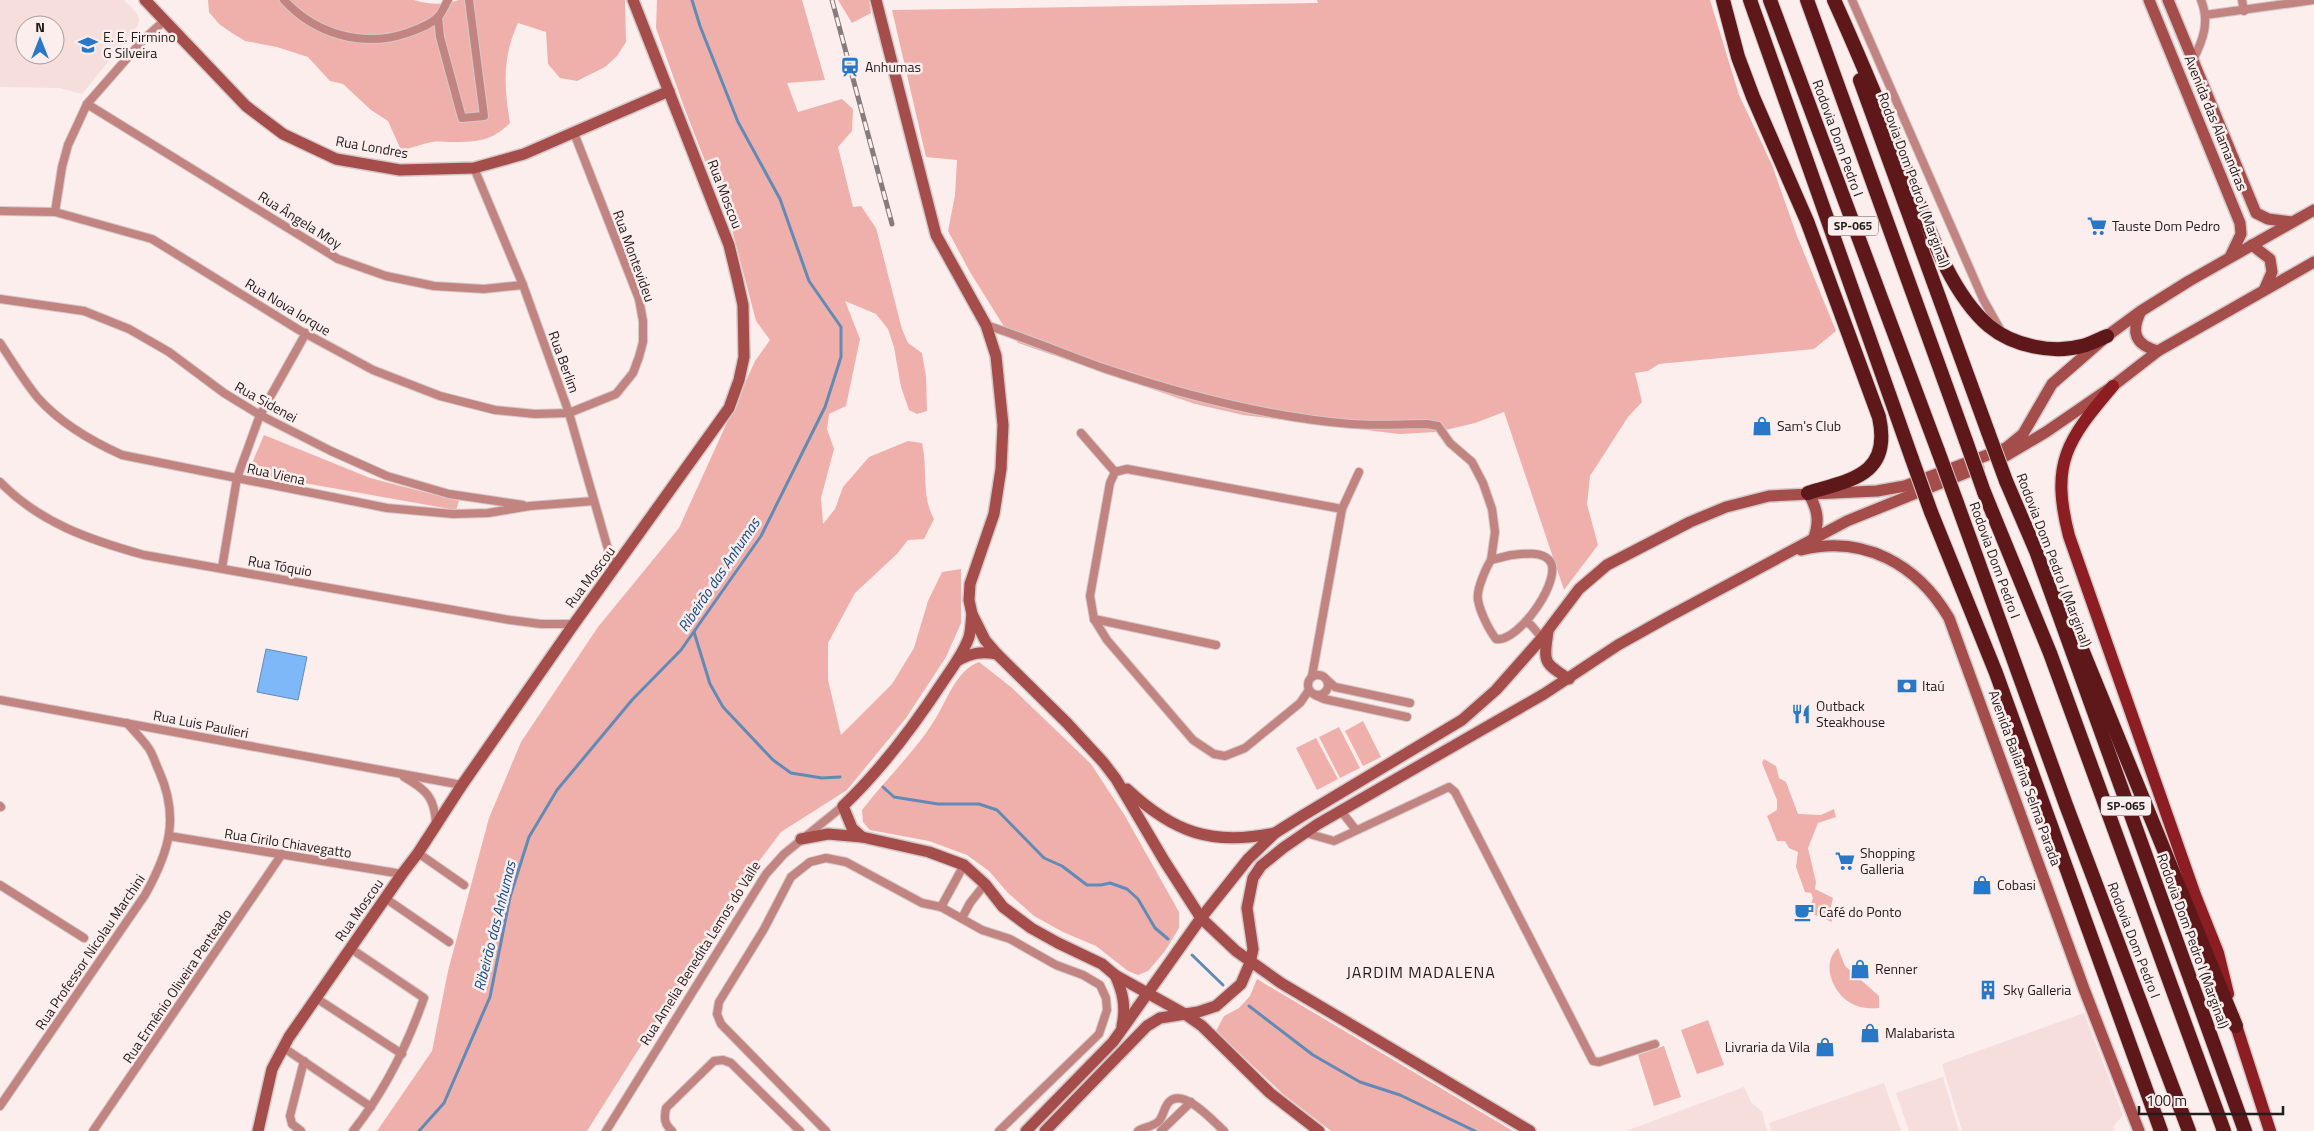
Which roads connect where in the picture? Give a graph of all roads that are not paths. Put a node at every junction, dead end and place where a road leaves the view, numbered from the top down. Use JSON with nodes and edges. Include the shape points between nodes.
{"nodes":[{"id":1,"x":145,"y":0,"type":"edge"},
{"id":2,"x":284,"y":0,"type":"edge"},
{"id":3,"x":448,"y":0,"type":"edge"},
{"id":4,"x":469,"y":0,"type":"edge"},
{"id":5,"x":634,"y":0,"type":"edge"},
{"id":6,"x":876,"y":0,"type":"edge"},
{"id":7,"x":1723,"y":0,"type":"edge"},
{"id":8,"x":1750,"y":0,"type":"edge"},
{"id":9,"x":1770,"y":0,"type":"edge"},
{"id":10,"x":1807,"y":0,"type":"edge"},
{"id":11,"x":1833,"y":0,"type":"edge"},
{"id":12,"x":1852,"y":0,"type":"edge"},
{"id":13,"x":2149,"y":0,"type":"edge"},
{"id":14,"x":2168,"y":0,"type":"edge"},
{"id":15,"x":2201,"y":0,"type":"edge"},
{"id":16,"x":2242,"y":0,"type":"edge"},
{"id":17,"x":2314,"y":0,"type":"edge"},
{"id":18,"x":2297,"y":2,"type":"edge"},
{"id":19,"x":2244,"y":11,"type":"junction"},
{"id":20,"x":2205,"y":15,"type":"junction"},
{"id":21,"x":438,"y":17,"type":"junction"},
{"id":22,"x":164,"y":21,"type":"junction"},
{"id":23,"x":2193,"y":60,"type":"junction"},
{"id":24,"x":669,"y":92,"type":"junction"},
{"id":25,"x":87,"y":104,"type":"junction"},
{"id":26,"x":574,"y":133,"type":"junction"},
{"id":27,"x":474,"y":168,"type":"junction"},
{"id":28,"x":2314,"y":210,"type":"edge"},
{"id":29,"x":0,"y":211,"type":"edge"},
{"id":30,"x":55,"y":212,"type":"junction"},
{"id":31,"x":2256,"y":213,"type":"junction"},
{"id":32,"x":2294,"y":222,"type":"junction"},
{"id":33,"x":2240,"y":223,"type":"junction"},
{"id":34,"x":2252,"y":245,"type":"junction"},
{"id":35,"x":2229,"y":258,"type":"junction"},
{"id":36,"x":2314,"y":262,"type":"edge"},
{"id":37,"x":523,"y":285,"type":"junction"},
{"id":38,"x":2266,"y":288,"type":"junction"},
{"id":39,"x":0,"y":299,"type":"edge"},
{"id":40,"x":2141,"y":311,"type":"junction"},
{"id":41,"x":986,"y":325,"type":"junction"},
{"id":42,"x":306,"y":334,"type":"junction"},
{"id":43,"x":2003,"y":335,"type":"junction"},
{"id":44,"x":2107,"y":336,"type":"junction"},
{"id":45,"x":0,"y":343,"type":"edge"},
{"id":46,"x":2158,"y":350,"type":"junction"},
{"id":47,"x":2113,"y":386,"type":"junction"},
{"id":48,"x":568,"y":414,"type":"junction"},
{"id":49,"x":260,"y":415,"type":"junction"},
{"id":50,"x":1081,"y":433,"type":"dead end"},
{"id":51,"x":1115,"y":472,"type":"junction"},
{"id":52,"x":1359,"y":472,"type":"dead end"},
{"id":53,"x":236,"y":478,"type":"junction"},
{"id":54,"x":0,"y":482,"type":"edge"},
{"id":55,"x":1808,"y":494,"type":"junction"},
{"id":56,"x":466,"y":496,"type":"junction"},
{"id":57,"x":488,"y":500,"type":"junction"},
{"id":58,"x":594,"y":502,"type":"junction"},
{"id":59,"x":530,"y":506,"type":"junction"},
{"id":60,"x":1342,"y":509,"type":"junction"},
{"id":61,"x":488,"y":513,"type":"junction"},
{"id":62,"x":465,"y":514,"type":"junction"},
{"id":63,"x":1813,"y":540,"type":"junction"},
{"id":64,"x":2036,"y":551,"type":"junction"},
{"id":65,"x":1784,"y":555,"type":"junction"},
{"id":66,"x":1491,"y":560,"type":"junction"},
{"id":67,"x":222,"y":568,"type":"junction"},
{"id":68,"x":614,"y":570,"type":"junction"},
{"id":69,"x":972,"y":614,"type":"junction"},
{"id":70,"x":1094,"y":619,"type":"junction"},
{"id":71,"x":1526,"y":622,"type":"junction"},
{"id":72,"x":574,"y":624,"type":"junction"},
{"id":73,"x":1545,"y":634,"type":"junction"},
{"id":74,"x":1216,"y":645,"type":"dead end"},
{"id":75,"x":997,"y":654,"type":"junction"},
{"id":76,"x":957,"y":661,"type":"junction"},
{"id":77,"x":1312,"y":676,"type":"junction"},
{"id":78,"x":1568,"y":679,"type":"junction"},
{"id":79,"x":1327,"y":680,"type":"junction"},
{"id":80,"x":1312,"y":693,"type":"junction"},
{"id":81,"x":0,"y":700,"type":"edge"},
{"id":82,"x":1410,"y":703,"type":"dead end"},
{"id":83,"x":1407,"y":717,"type":"dead end"},
{"id":84,"x":127,"y":723,"type":"junction"},
{"id":85,"x":398,"y":774,"type":"junction"},
{"id":86,"x":1116,"y":779,"type":"junction"},
{"id":87,"x":462,"y":785,"type":"junction"},
{"id":88,"x":843,"y":806,"type":"junction"},
{"id":89,"x":1340,"y":811,"type":"junction"},
{"id":90,"x":436,"y":825,"type":"junction"},
{"id":91,"x":1356,"y":830,"type":"junction"},
{"id":92,"x":1275,"y":833,"type":"junction"},
{"id":93,"x":1306,"y":833,"type":"junction"},
{"id":94,"x":169,"y":836,"type":"junction"},
{"id":95,"x":862,"y":838,"type":"junction"},
{"id":96,"x":801,"y":839,"type":"junction"},
{"id":97,"x":418,"y":853,"type":"junction"},
{"id":98,"x":282,"y":854,"type":"junction"},
{"id":99,"x":964,"y":865,"type":"junction"},
{"id":100,"x":402,"y":874,"type":"junction"},
{"id":101,"x":985,"y":884,"type":"junction"},
{"id":102,"x":0,"y":885,"type":"edge"},
{"id":103,"x":464,"y":885,"type":"dead end"},
{"id":104,"x":385,"y":898,"type":"junction"},
{"id":105,"x":941,"y":907,"type":"junction"},
{"id":106,"x":962,"y":918,"type":"junction"},
{"id":107,"x":1201,"y":918,"type":"junction"},
{"id":108,"x":84,"y":938,"type":"dead end"},
{"id":109,"x":449,"y":942,"type":"dead end"},
{"id":110,"x":350,"y":948,"type":"junction"},
{"id":111,"x":1250,"y":963,"type":"junction"},
{"id":112,"x":1115,"y":975,"type":"junction"},
{"id":113,"x":1148,"y":993,"type":"junction"},
{"id":114,"x":316,"y":998,"type":"junction"},
{"id":115,"x":1185,"y":1014,"type":"junction"},
{"id":116,"x":2236,"y":1026,"type":"junction"},
{"id":117,"x":1122,"y":1029,"type":"junction"},
{"id":118,"x":1656,"y":1044,"type":"dead end"},
{"id":119,"x":284,"y":1048,"type":"junction"},
{"id":120,"x":402,"y":1054,"type":"junction"},
{"id":121,"x":304,"y":1061,"type":"junction"},
{"id":122,"x":1191,"y":1102,"type":"junction"},
{"id":123,"x":0,"y":1105,"type":"edge"},
{"id":124,"x":371,"y":1107,"type":"junction"},
{"id":125,"x":93,"y":1131,"type":"edge"},
{"id":126,"x":258,"y":1131,"type":"edge"},
{"id":127,"x":302,"y":1131,"type":"edge"},
{"id":128,"x":353,"y":1131,"type":"edge"},
{"id":129,"x":606,"y":1131,"type":"edge"},
{"id":130,"x":672,"y":1131,"type":"edge"},
{"id":131,"x":800,"y":1131,"type":"edge"},
{"id":132,"x":826,"y":1131,"type":"edge"},
{"id":133,"x":999,"y":1131,"type":"edge"},
{"id":134,"x":1026,"y":1131,"type":"edge"},
{"id":135,"x":1045,"y":1131,"type":"edge"},
{"id":136,"x":1138,"y":1131,"type":"edge"},
{"id":137,"x":1161,"y":1131,"type":"edge"},
{"id":138,"x":1224,"y":1131,"type":"edge"},
{"id":139,"x":1319,"y":1131,"type":"edge"},
{"id":140,"x":1530,"y":1131,"type":"edge"},
{"id":141,"x":2140,"y":1131,"type":"edge"},
{"id":142,"x":2161,"y":1131,"type":"edge"},
{"id":143,"x":2189,"y":1131,"type":"edge"},
{"id":144,"x":2224,"y":1131,"type":"edge"},
{"id":145,"x":2245,"y":1131,"type":"edge"},
{"id":146,"x":2270,"y":1131,"type":"edge"}],
"edges":[{"from":1,"to":22,"type":"street","name":"Rua Londres"},
{"from":2,"to":21,"type":"street","via":[[298,15],[325,31],[359,39],[390,39],[422,28]]},
{"from":3,"to":21,"type":"street"},
{"from":4,"to":21,"type":"street","via":[[484,116],[462,118],[440,37]]},
{"from":5,"to":24,"type":"street","name":"Rua Moscou"},
{"from":6,"to":41,"type":"street","via":[[936,235]]},
{"from":7,"to":55,"type":"highway","via":[[1738,57],[1807,221],[1883,435],[1874,463],[1858,477]]},
{"from":8,"to":142,"type":"highway","bridge":true,"via":[[1931,512],[1996,673]]},
{"from":9,"to":143,"type":"highway","name":"Rodovia Dom Pedro I","number":"SP-065","bridge":true},
{"from":10,"to":144,"type":"highway","name":"Rodovia Dom Pedro I","number":"SP-065","bridge":true,"via":[[1984,492],[2050,653]]},
{"from":11,"to":43,"type":"highway","via":[[1867,73],[1942,258],[1975,311]]},
{"from":11,"to":64,"type":"highway","name":"Rodovia Dom Pedro I (Marginal)","number":"SP-065","bridge":true,"via":[[2006,481]]},
{"from":12,"to":43,"type":"street","via":[[1983,299]]},
{"from":13,"to":33,"type":"street","name":"Avenida das Alamandras"},
{"from":14,"to":23,"type":"street","name":"Avenida das Alamandras"},
{"from":15,"to":20,"type":"street"},
{"from":16,"to":19,"type":"street"},
{"from":17,"to":18,"type":"street"},
{"from":18,"to":19,"type":"street"},
{"from":19,"to":20,"type":"street"},
{"from":20,"to":23,"type":"street","via":[[2204,34]]},
{"from":22,"to":25,"type":"street"},
{"from":22,"to":27,"type":"street","name":"Rua Londres","via":[[246,106],[283,134],[318,151],[336,159],[400,170]]},
{"from":23,"to":31,"type":"street","name":"Avenida das Alamandras"},
{"from":24,"to":26,"type":"street","name":"Rua Londres"},
{"from":24,"to":68,"type":"street","name":"Rua Moscou","via":[[729,245],[743,305],[744,357],[729,408]]},
{"from":25,"to":30,"type":"street","via":[[68,145]]},
{"from":25,"to":37,"type":"street","name":"Rua Ângela Moy","via":[[338,259],[386,276],[434,286],[484,289]]},
{"from":26,"to":27,"type":"street","name":"Rua Londres","via":[[524,154]]},
{"from":26,"to":48,"type":"street","name":"Rua Montevideu","via":[[639,299],[643,342],[633,373],[616,394]]},
{"from":27,"to":37,"type":"street","name":"Rua Berlim"},
{"from":28,"to":32,"type":"street"},
{"from":29,"to":30,"type":"street","name":"Rua Nova Iorque"},
{"from":30,"to":42,"type":"street","name":"Rua Nova Iorque","via":[[152,239]]},
{"from":31,"to":32,"type":"street","via":[[2280,222]]},
{"from":31,"to":33,"type":"street","via":[[2251,221]]},
{"from":32,"to":34,"type":"street"},
{"from":33,"to":35,"type":"street","via":[[2241,234]]},
{"from":34,"to":35,"type":"street"},
{"from":34,"to":38,"type":"street","via":[[2270,259],[2272,272]]},
{"from":35,"to":40,"type":"street"},
{"from":36,"to":38,"type":"street"},
{"from":37,"to":48,"type":"street","name":"Rua Berlim"},
{"from":38,"to":46,"type":"street"},
{"from":39,"to":49,"type":"street","name":"Rua Sidenei","via":[[84,311],[129,329],[169,352]]},
{"from":40,"to":44,"type":"street"},
{"from":40,"to":46,"type":"street","via":[[2135,324],[2135,334],[2140,342]]},
{"from":41,"to":66,"type":"street","via":[[1146,382],[1249,409],[1350,424],[1438,426],[1450,443],[1472,462],[1483,483],[1492,509],[1495,532]]},
{"from":41,"to":69,"type":"street","via":[[996,356],[1003,425],[1001,469],[994,514],[970,584]]},
{"from":42,"to":48,"type":"street","name":"Rua Nova Iorque","via":[[373,370],[440,396],[495,410]]},
{"from":42,"to":49,"type":"street"},
{"from":43,"to":44,"type":"highway","via":[[2053,349],[2082,346]]},
{"from":44,"to":55,"type":"street","via":[[2052,384],[2023,434],[2006,448],[1905,486],[1877,491]]},
{"from":45,"to":53,"type":"street","name":"Rua Viena","via":[[38,398],[66,424],[96,444],[122,455]]},
{"from":46,"to":47,"type":"street"},
{"from":47,"to":63,"type":"street","via":[[2002,458],[1865,512]]},
{"from":47,"to":116,"type":"main road","via":[[2070,443],[2060,486],[2062,510],[2068,536],[2218,953]]},
{"from":48,"to":58,"type":"street","name":"Rua Berlim"},
{"from":49,"to":53,"type":"street"},
{"from":49,"to":56,"type":"street","name":"Rua Sidenei","via":[[387,476]]},
{"from":50,"to":51,"type":"street"},
{"from":51,"to":60,"type":"street","via":[[1127,469]]},
{"from":51,"to":70,"type":"street","via":[[1110,483],[1090,596]]},
{"from":52,"to":60,"type":"street"},
{"from":53,"to":62,"type":"street","name":"Rua Viena","via":[[387,508]]},
{"from":53,"to":67,"type":"street"},
{"from":54,"to":67,"type":"street","name":"Rua Tóquio","via":[[30,510],[100,543]]},
{"from":55,"to":63,"type":"street","via":[[1818,517]]},
{"from":55,"to":73,"type":"street","via":[[1769,496],[1726,507],[1651,541],[1607,565],[1579,589]]},
{"from":56,"to":57,"type":"street","name":"Rua Sidenei"},
{"from":56,"to":62,"type":"street"},
{"from":57,"to":59,"type":"street","name":"Rua Sidenei"},
{"from":57,"to":61,"type":"street"},
{"from":58,"to":59,"type":"street","name":"Rua Viena"},
{"from":58,"to":68,"type":"street","name":"Rua Berlim"},
{"from":59,"to":61,"type":"street","name":"Rua Viena"},
{"from":60,"to":77,"type":"street"},
{"from":61,"to":62,"type":"street","name":"Rua Viena"},
{"from":63,"to":65,"type":"street"},
{"from":64,"to":116,"type":"highway","via":[[2064,602]]},
{"from":64,"to":145,"type":"highway","name":"Rodovia Dom Pedro I (Marginal)","number":"SP-065"},
{"from":65,"to":78,"type":"street","via":[[1618,645]]},
{"from":65,"to":141,"type":"street","name":"Avenida Bailarina Selma Parada","via":[[1827,546],[1870,551],[1906,568],[1938,599],[1949,618],[1999,749],[2084,989]]},
{"from":66,"to":71,"type":"street","via":[[1478,602],[1492,634],[1496,639],[1506,638]]},
{"from":66,"to":71,"type":"street","via":[[1538,554],[1553,564],[1546,589]]},
{"from":67,"to":72,"type":"street","name":"Rua Tóquio","via":[[510,620]]},
{"from":68,"to":72,"type":"street","name":"Rua Moscou"},
{"from":69,"to":75,"type":"street","via":[[985,640]]},
{"from":69,"to":76,"type":"street","name":"Rua Amelia Benedita Lemos do Valle","via":[[969,637]]},
{"from":70,"to":74,"type":"street"},
{"from":70,"to":80,"type":"street","via":[[1107,640],[1193,740],[1214,754],[1225,756],[1245,748]]},
{"from":71,"to":73,"type":"street"},
{"from":72,"to":87,"type":"street","name":"Rua Moscou"},
{"from":73,"to":78,"type":"street","via":[[1544,658]]},
{"from":73,"to":92,"type":"street","via":[[1496,690],[1462,720]]},
{"from":75,"to":76,"type":"street","via":[[971,653]]},
{"from":75,"to":86,"type":"street","via":[[1067,723]]},
{"from":76,"to":88,"type":"street","name":"Rua Amelia Benedita Lemos do Valle","via":[[898,745]]},
{"from":77,"to":79,"type":"street","via":[[1322,676]]},
{"from":77,"to":80,"type":"street","via":[[1308,683]]},
{"from":78,"to":89,"type":"street"},
{"from":79,"to":80,"type":"street","via":[[1327,691],[1321,695]]},
{"from":79,"to":82,"type":"street","via":[[1335,687]]},
{"from":80,"to":83,"type":"street","via":[[1324,699]]},
{"from":81,"to":84,"type":"street","name":"Rua Luis Paulieri"},
{"from":84,"to":85,"type":"street","name":"Rua Luis Paulieri"},
{"from":84,"to":94,"type":"street","name":"Rua Professor Nicolau Marchini","via":[[149,748],[164,783],[171,812]]},
{"from":85,"to":87,"type":"street","name":"Rua Luis Paulieri"},
{"from":85,"to":90,"type":"street","name":"Rua Luis Paulieri","via":[[418,785],[431,798]]},
{"from":86,"to":92,"type":"street","via":[[1149,810],[1181,829],[1235,839]]},
{"from":86,"to":107,"type":"street"},
{"from":87,"to":90,"type":"street","name":"Rua Moscou"},
{"from":88,"to":95,"type":"street","via":[[852,828]]},
{"from":88,"to":96,"type":"street","name":"Rua Amelia Benedita Lemos do Valle"},
{"from":89,"to":91,"type":"street"},
{"from":89,"to":93,"type":"street"},
{"from":90,"to":97,"type":"street","name":"Rua Moscou"},
{"from":91,"to":93,"type":"street","via":[[1334,840]]},
{"from":91,"to":118,"type":"street","via":[[1449,787],[1455,792],[1594,1061]]},
{"from":92,"to":107,"type":"street","via":[[1248,859]]},
{"from":93,"to":111,"type":"street","via":[[1261,866],[1253,878],[1247,908],[1252,942]]},
{"from":94,"to":98,"type":"street","name":"Rua Cirilo Chiavegatto"},
{"from":94,"to":123,"type":"street","name":"Rua Professor Nicolau Marchini","via":[[159,870],[145,895]]},
{"from":95,"to":96,"type":"street","via":[[828,834]]},
{"from":95,"to":99,"type":"street","via":[[929,852]]},
{"from":96,"to":129,"type":"street","name":"Rua Amelia Benedita Lemos do Valle","via":[[766,874]]},
{"from":97,"to":100,"type":"street","name":"Rua Moscou"},
{"from":97,"to":103,"type":"street"},
{"from":98,"to":100,"type":"street","name":"Rua Cirilo Chiavegatto"},
{"from":98,"to":125,"type":"street","name":"Rua Ermênio Oliveira Penteado"},
{"from":99,"to":101,"type":"street"},
{"from":99,"to":105,"type":"street"},
{"from":100,"to":104,"type":"street","name":"Rua Moscou"},
{"from":101,"to":106,"type":"street"},
{"from":101,"to":112,"type":"street","via":[[1003,907],[1031,928],[1102,964]]},
{"from":102,"to":108,"type":"street"},
{"from":104,"to":109,"type":"street"},
{"from":104,"to":110,"type":"street","name":"Rua Moscou"},
{"from":105,"to":106,"type":"street"},
{"from":105,"to":132,"type":"street","via":[[922,903],[839,860],[826,858],[810,862],[791,877],[764,929],[719,1002],[717,1014],[721,1024]]},
{"from":106,"to":133,"type":"street","via":[[1083,975],[1100,985],[1106,998],[1108,1010],[1099,1034]]},
{"from":107,"to":111,"type":"street"},
{"from":107,"to":113,"type":"street"},
{"from":110,"to":114,"type":"street","name":"Rua Moscou"},
{"from":110,"to":120,"type":"street","via":[[424,998]]},
{"from":111,"to":115,"type":"street","via":[[1241,984],[1216,1006]]},
{"from":111,"to":140,"type":"street"},
{"from":112,"to":113,"type":"street"},
{"from":112,"to":117,"type":"street","via":[[1125,1003]]},
{"from":113,"to":115,"type":"street"},
{"from":113,"to":117,"type":"street"},
{"from":114,"to":119,"type":"street","name":"Rua Moscou"},
{"from":114,"to":120,"type":"street"},
{"from":115,"to":135,"type":"street","via":[[1160,1018],[1147,1026]]},
{"from":115,"to":139,"type":"street","via":[[1202,1026],[1270,1093]]},
{"from":116,"to":146,"type":"main road"},
{"from":117,"to":134,"type":"street"},
{"from":119,"to":121,"type":"street"},
{"from":119,"to":126,"type":"street","name":"Rua Moscou","via":[[272,1069]]},
{"from":120,"to":124,"type":"street"},
{"from":121,"to":124,"type":"street"},
{"from":121,"to":127,"type":"street","via":[[290,1116],[292,1124]]},
{"from":122,"to":136,"type":"street","via":[[1175,1098],[1168,1102],[1158,1122]]},
{"from":122,"to":137,"type":"street"},
{"from":122,"to":138,"type":"street"},
{"from":124,"to":128,"type":"street"},
{"from":130,"to":131,"type":"street","via":[[664,1117],[666,1108],[714,1061],[723,1060],[731,1063]]}]}
